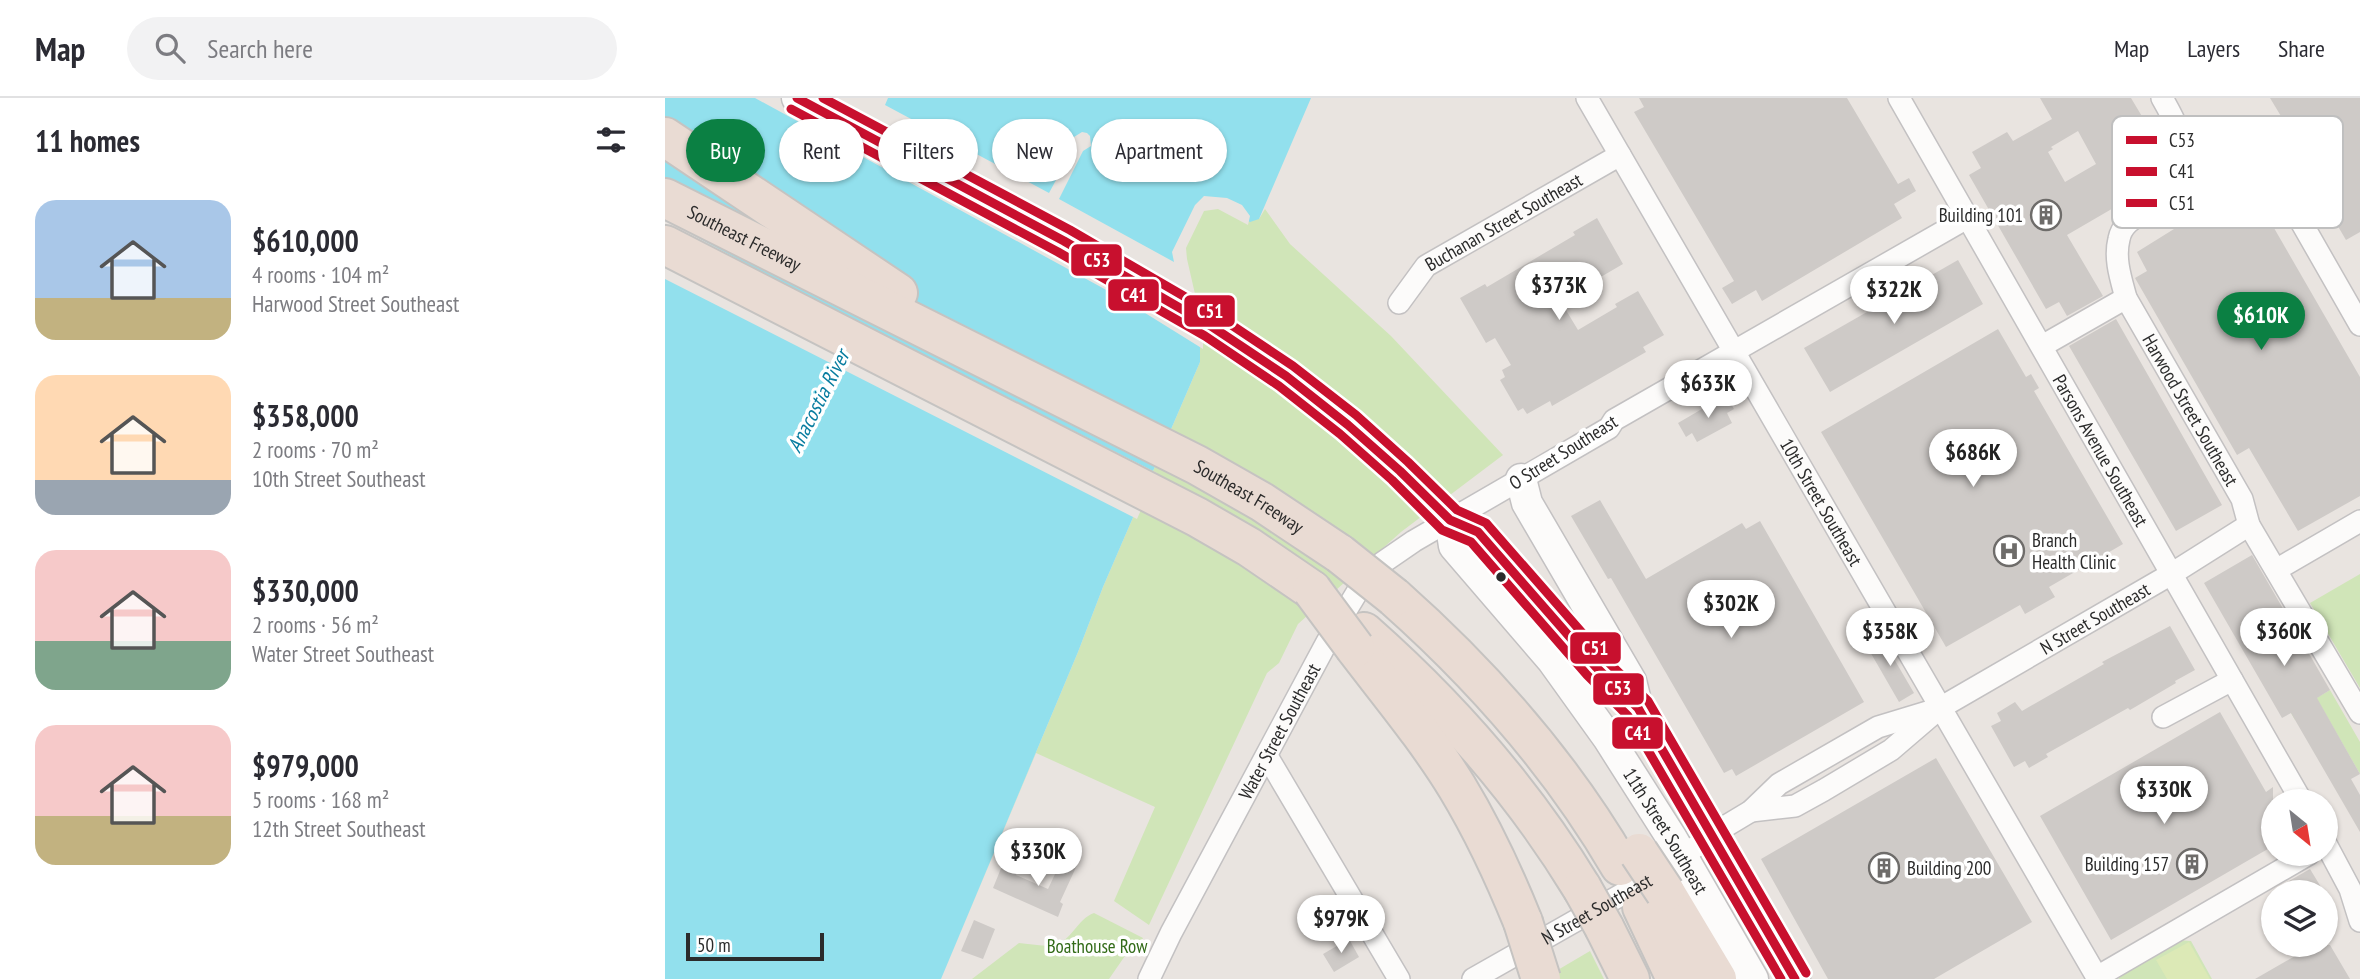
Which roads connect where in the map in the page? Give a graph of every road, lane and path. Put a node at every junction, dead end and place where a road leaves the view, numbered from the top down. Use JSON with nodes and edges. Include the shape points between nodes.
{"nodes":[{"id":1,"x":797,"y":98,"type":"edge"},
{"id":2,"x":1587,"y":98,"type":"edge"},
{"id":3,"x":1899,"y":98,"type":"edge"},
{"id":4,"x":2162,"y":98,"type":"edge"},
{"id":5,"x":2171,"y":116,"type":"edge"},
{"id":6,"x":665,"y":137,"type":"edge"},
{"id":7,"x":1620,"y":155,"type":"junction"},
{"id":8,"x":665,"y":198,"type":"edge"},
{"id":9,"x":1967,"y":218,"type":"junction"},
{"id":10,"x":2125,"y":228,"type":"edge"},
{"id":11,"x":2305,"y":228,"type":"edge"},
{"id":12,"x":665,"y":245,"type":"edge"},
{"id":13,"x":2126,"y":298,"type":"junction"},
{"id":14,"x":1399,"y":303,"type":"dead end"},
{"id":15,"x":2360,"y":325,"type":"edge"},
{"id":16,"x":2042,"y":346,"type":"junction"},
{"id":17,"x":1733,"y":352,"type":"junction"},
{"id":18,"x":1025,"y":378,"type":"junction"},
{"id":19,"x":1521,"y":479,"type":"junction"},
{"id":20,"x":1450,"y":520,"type":"junction"},
{"id":21,"x":2360,"y":522,"type":"edge"},
{"id":22,"x":2249,"y":525,"type":"junction"},
{"id":23,"x":2276,"y":570,"type":"junction"},
{"id":24,"x":2173,"y":573,"type":"junction"},
{"id":25,"x":1360,"y":640,"type":"junction"},
{"id":26,"x":2232,"y":680,"type":"junction"},
{"id":27,"x":1638,"y":708,"type":"junction"},
{"id":28,"x":1940,"y":708,"type":"junction"},
{"id":29,"x":2360,"y":713,"type":"edge"},
{"id":30,"x":2163,"y":717,"type":"dead end"},
{"id":31,"x":1267,"y":756,"type":"junction"},
{"id":32,"x":2295,"y":789,"type":"edge"},
{"id":33,"x":1711,"y":835,"type":"junction"},
{"id":34,"x":1682,"y":857,"type":"junction"},
{"id":35,"x":2338,"y":865,"type":"edge"},
{"id":36,"x":2288,"y":866,"type":"edge"},
{"id":37,"x":2355,"y":894,"type":"edge"},
{"id":38,"x":1653,"y":900,"type":"junction"},
{"id":39,"x":2360,"y":921,"type":"edge"},
{"id":40,"x":2097,"y":978,"type":"edge"},
{"id":41,"x":1149,"y":979,"type":"edge"},
{"id":42,"x":1399,"y":979,"type":"edge"},
{"id":43,"x":1473,"y":979,"type":"edge"},
{"id":44,"x":1541,"y":979,"type":"edge"},
{"id":45,"x":1630,"y":979,"type":"edge"},
{"id":46,"x":1676,"y":979,"type":"edge"},
{"id":47,"x":1717,"y":979,"type":"edge"},
{"id":48,"x":1753,"y":979,"type":"edge"},
{"id":49,"x":1795,"y":979,"type":"edge"}],
"edges":[{"from":1,"to":20,"type":"main road","name":"11th Street Southeast","via":[[1211,326],[1286,376],[1374,447]]},
{"from":2,"to":7,"type":"street","name":"10th Street Southeast"},
{"from":3,"to":9,"type":"street","name":"Parsons Avenue Southeast"},
{"from":4,"to":5,"type":"street"},
{"from":6,"to":18,"type":"highway"},
{"from":7,"to":14,"type":"street","name":"Buchanan Street Southeast","via":[[1426,266]]},
{"from":7,"to":17,"type":"street","name":"10th Street Southeast"},
{"from":8,"to":18,"type":"highway","name":"Southeast Freeway"},
{"from":9,"to":16,"type":"street","name":"Parsons Avenue Southeast"},
{"from":9,"to":17,"type":"street","name":"O Street Southeast"},
{"from":10,"to":13,"type":"street","name":"Harwood Street Southeast","via":[[2119,237],[2117,265]]},
{"from":11,"to":15,"type":"street"},
{"from":12,"to":25,"type":"highway","bridge":true,"via":[[1249,547],[1312,590]]},
{"from":13,"to":16,"type":"street"},
{"from":13,"to":22,"type":"street","name":"Harwood Street Southeast","via":[[2242,499]]},
{"from":16,"to":24,"type":"street","name":"Parsons Avenue Southeast"},
{"from":17,"to":19,"type":"street","name":"O Street Southeast"},
{"from":17,"to":28,"type":"street","name":"10th Street Southeast"},
{"from":18,"to":38,"type":"highway","name":"Southeast Freeway","bridge":true,"via":[[1262,502],[1394,597],[1458,656],[1527,732],[1629,860]]},
{"from":19,"to":20,"type":"street","name":"O Street Southeast"},
{"from":19,"to":27,"type":"main road","via":[[1527,503],[1631,681]]},
{"from":20,"to":27,"type":"main road","name":"11th Street Southeast","via":[[1478,532]]},
{"from":20,"to":31,"type":"street","name":"Water Street Southeast","via":[[1396,553],[1362,584]]},
{"from":20,"to":34,"type":"main road","name":"11th Street Southeast","via":[[1454,546],[1576,692]]},
{"from":21,"to":23,"type":"street"},
{"from":22,"to":23,"type":"street","name":"Harwood Street Southeast"},
{"from":22,"to":24,"type":"street","name":"N Street Southeast"},
{"from":23,"to":29,"type":"street","name":"Harwood Street Southeast"},
{"from":24,"to":26,"type":"street","name":"Parsons Avenue Southeast"},
{"from":24,"to":28,"type":"street","name":"N Street Southeast"},
{"from":25,"to":44,"type":"highway","bridge":true,"via":[[1488,843],[1523,922]]},
{"from":25,"to":45,"type":"highway","bridge":true,"via":[[1407,670],[1478,744],[1541,825],[1582,888]]},
{"from":26,"to":30,"type":"street"},
{"from":26,"to":32,"type":"street","name":"Parsons Avenue Southeast"},
{"from":27,"to":33,"type":"main road","name":"11th Street Southeast"},
{"from":28,"to":33,"type":"street","name":"N Street Southeast","via":[[1878,727],[1779,784],[1751,811]]},
{"from":28,"to":40,"type":"street","name":"10th Street Southeast"},
{"from":31,"to":41,"type":"street","name":"Water Street Southeast"},
{"from":31,"to":42,"type":"street"},
{"from":33,"to":34,"type":"street","name":"N Street Southeast"},
{"from":33,"to":49,"type":"main road","name":"11th Street Southeast"},
{"from":34,"to":43,"type":"street","name":"N Street Southeast"},
{"from":34,"to":48,"type":"main road","name":"11th Street Southeast"},
{"from":35,"to":37,"type":"street"},
{"from":36,"to":40,"type":"street"},
{"from":37,"to":39,"type":"street"},
{"from":38,"to":46,"type":"highway","name":"Southeast Freeway"},
{"from":38,"to":47,"type":"highway"}]}
